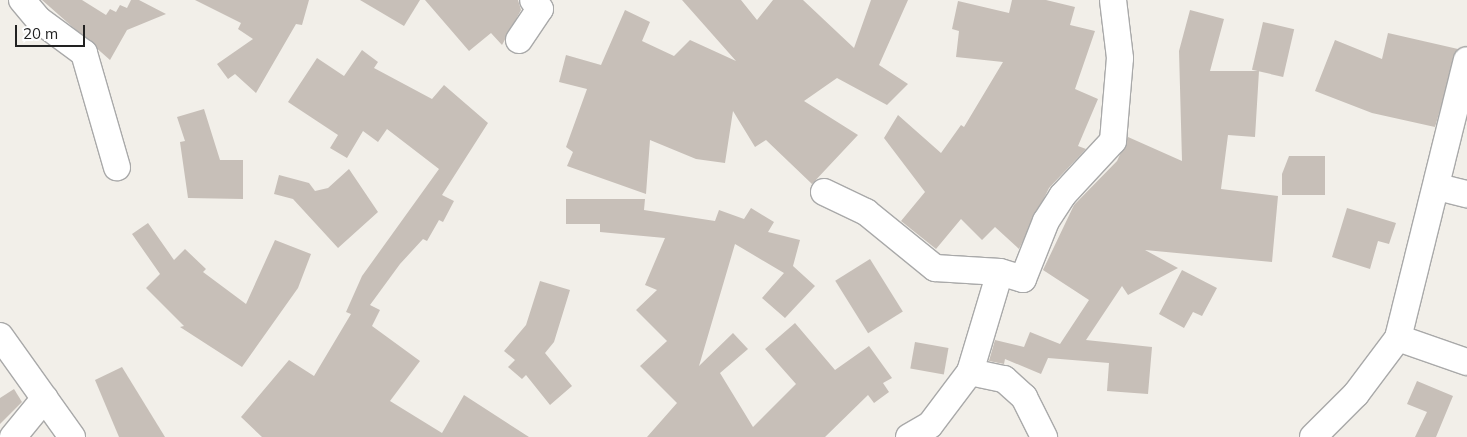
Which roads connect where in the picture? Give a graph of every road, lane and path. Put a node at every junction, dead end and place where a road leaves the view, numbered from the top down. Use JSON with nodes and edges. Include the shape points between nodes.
{"nodes":[{"id":1,"x":22,"y":0,"type":"edge"},
{"id":2,"x":533,"y":0,"type":"edge"},
{"id":3,"x":1114,"y":0,"type":"edge"},
{"id":4,"x":519,"y":40,"type":"dead end"},
{"id":5,"x":1467,"y":60,"type":"edge"},
{"id":6,"x":117,"y":167,"type":"dead end"},
{"id":7,"x":1438,"y":187,"type":"junction"},
{"id":8,"x":824,"y":192,"type":"dead end"},
{"id":9,"x":1467,"y":194,"type":"edge"},
{"id":10,"x":1000,"y":272,"type":"junction"},
{"id":11,"x":0,"y":336,"type":"edge"},
{"id":12,"x":1398,"y":338,"type":"junction"},
{"id":13,"x":1467,"y":362,"type":"edge"},
{"id":14,"x":970,"y":372,"type":"junction"},
{"id":15,"x":45,"y":398,"type":"junction"},
{"id":16,"x":13,"y":437,"type":"edge"},
{"id":17,"x":72,"y":437,"type":"edge"},
{"id":18,"x":908,"y":437,"type":"edge"},
{"id":19,"x":1044,"y":437,"type":"edge"},
{"id":20,"x":1313,"y":437,"type":"edge"}],
"edges":[{"from":1,"to":6,"type":"street","via":[[39,20],[84,53]]},
{"from":2,"to":4,"type":"street","via":[[540,10]]},
{"from":3,"to":10,"type":"street","via":[[1120,58],[1113,141],[1062,196],[1046,221],[1023,279]]},
{"from":5,"to":7,"type":"street"},
{"from":7,"to":9,"type":"street"},
{"from":7,"to":12,"type":"street"},
{"from":8,"to":10,"type":"street","via":[[866,212],[935,268]]},
{"from":10,"to":14,"type":"street"},
{"from":11,"to":15,"type":"street"},
{"from":12,"to":13,"type":"street"},
{"from":12,"to":20,"type":"street","via":[[1356,394]]},
{"from":14,"to":18,"type":"street","via":[[930,425]]},
{"from":14,"to":19,"type":"street","via":[[1004,379],[1024,397]]},
{"from":15,"to":16,"type":"street"},
{"from":15,"to":17,"type":"street"}]}
